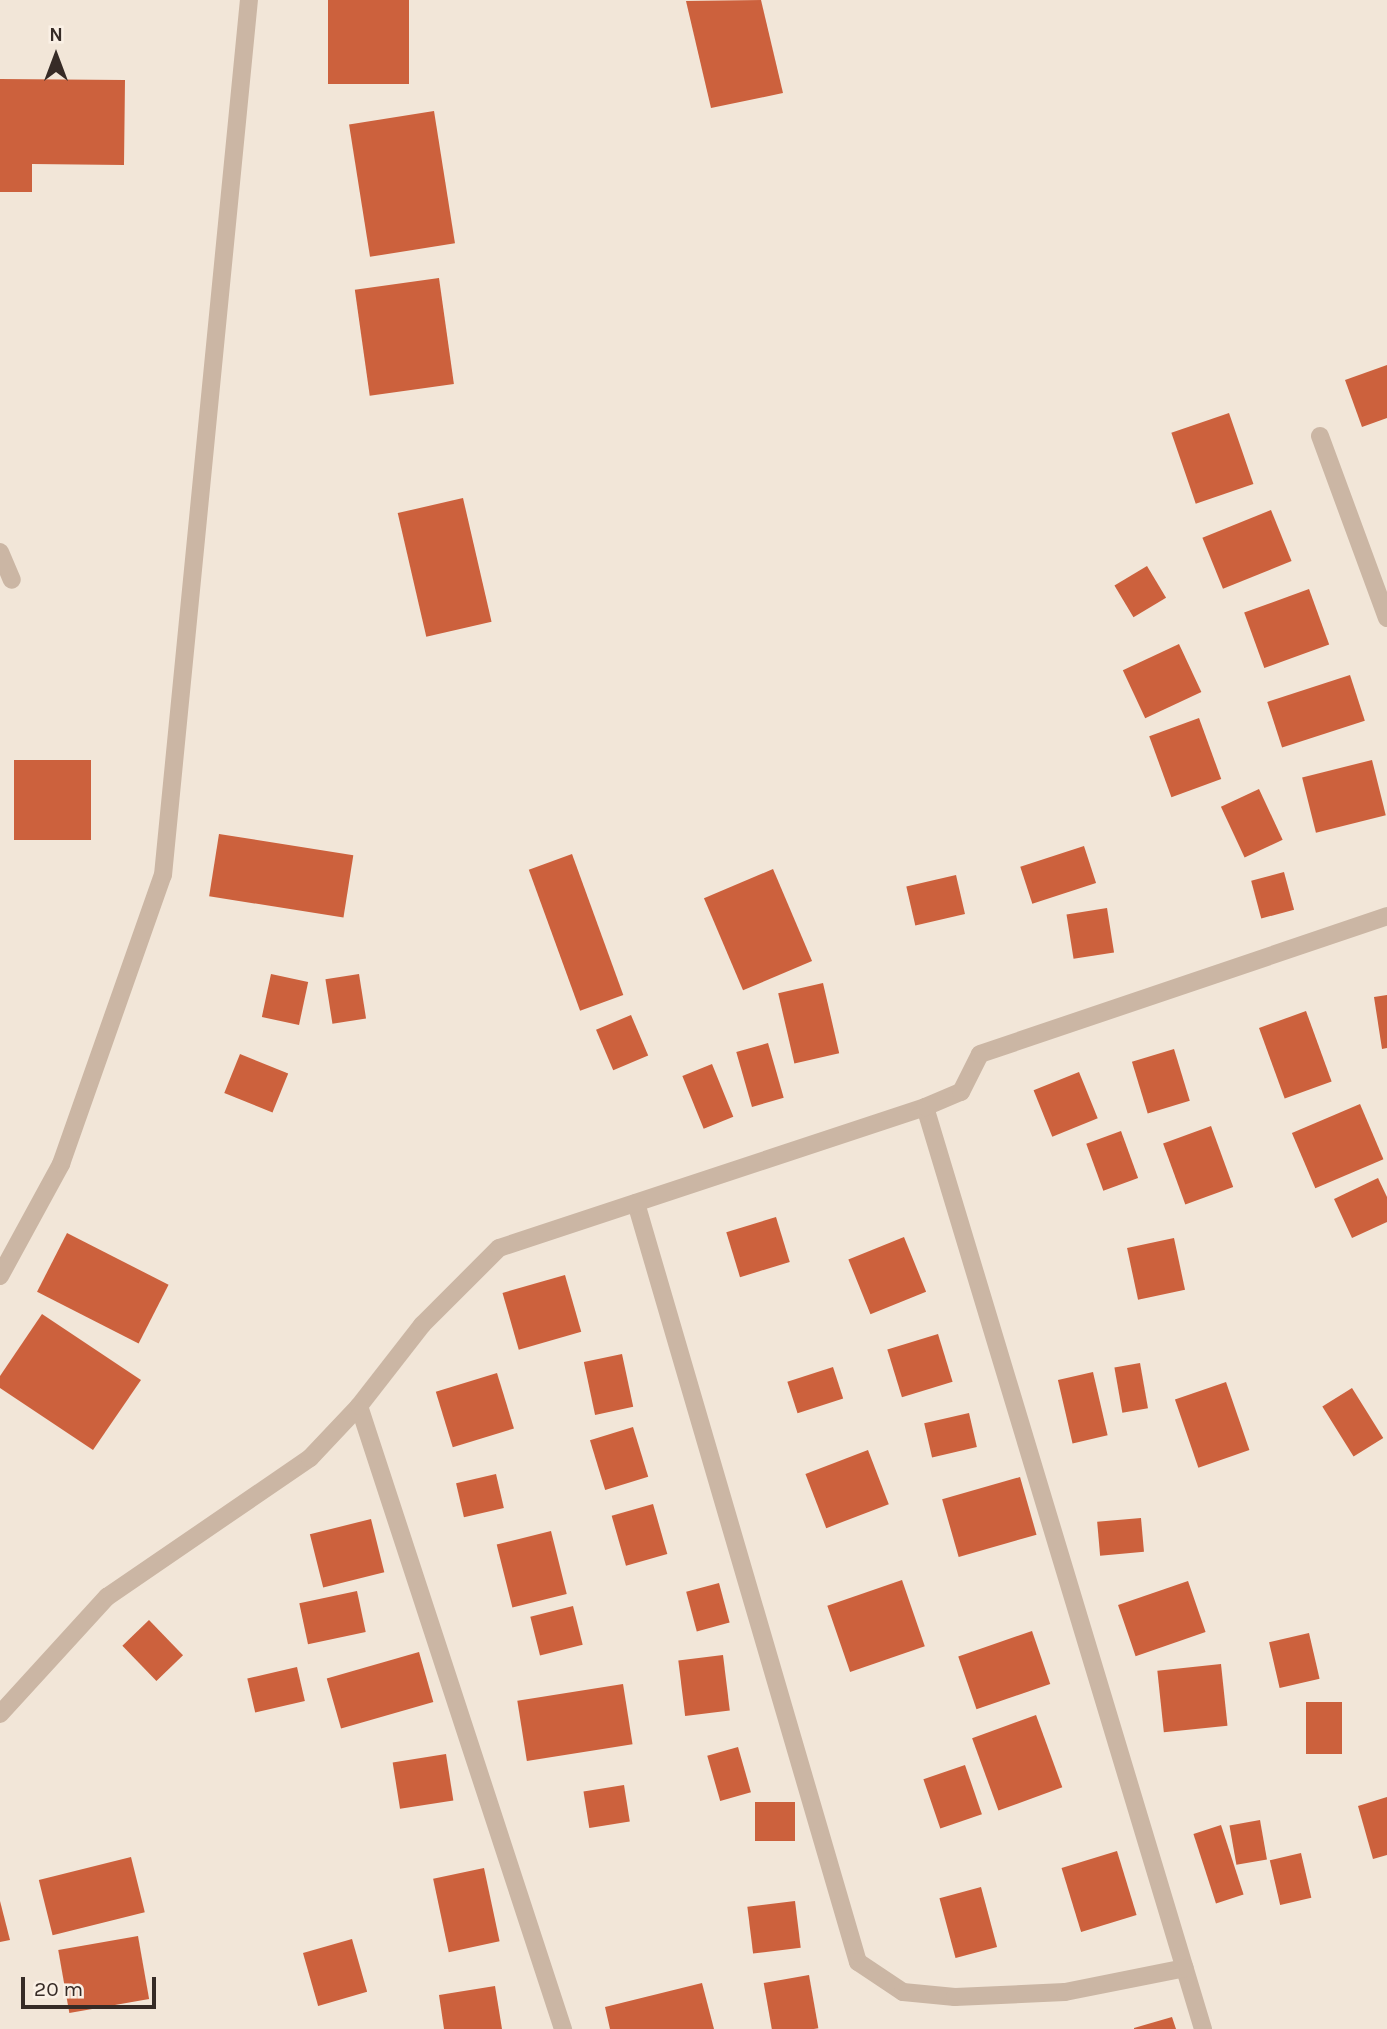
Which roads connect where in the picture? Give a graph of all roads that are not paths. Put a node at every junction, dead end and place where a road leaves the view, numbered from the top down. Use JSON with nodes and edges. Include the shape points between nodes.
{"nodes":[{"id":1,"x":249,"y":0,"type":"edge"},
{"id":2,"x":1320,"y":436,"type":"dead end"},
{"id":3,"x":0,"y":552,"type":"edge"},
{"id":4,"x":12,"y":580,"type":"dead end"},
{"id":5,"x":1387,"y":618,"type":"edge"},
{"id":6,"x":1387,"y":916,"type":"edge"},
{"id":7,"x":925,"y":1107,"type":"junction"},
{"id":8,"x":636,"y":1203,"type":"junction"},
{"id":9,"x":0,"y":1276,"type":"edge"},
{"id":10,"x":359,"y":1406,"type":"junction"},
{"id":11,"x":0,"y":1714,"type":"edge"},
{"id":12,"x":1185,"y":1968,"type":"junction"},
{"id":13,"x":563,"y":2029,"type":"edge"},
{"id":14,"x":1203,"y":2029,"type":"edge"}],
"edges":[{"from":1,"to":9,"type":"street","via":[[163,875],[61,1164]]},
{"from":2,"to":5,"type":"street"},
{"from":3,"to":4,"type":"street"},
{"from":6,"to":7,"type":"street","via":[[980,1054],[961,1092]]},
{"from":7,"to":8,"type":"street"},
{"from":7,"to":12,"type":"street"},
{"from":8,"to":10,"type":"street","via":[[499,1248],[422,1325]]},
{"from":8,"to":12,"type":"street","via":[[858,1962],[903,1993],[955,1997],[1065,1993]]},
{"from":10,"to":11,"type":"street","via":[[310,1458],[107,1597]]},
{"from":10,"to":13,"type":"street"},
{"from":12,"to":14,"type":"street"}]}
